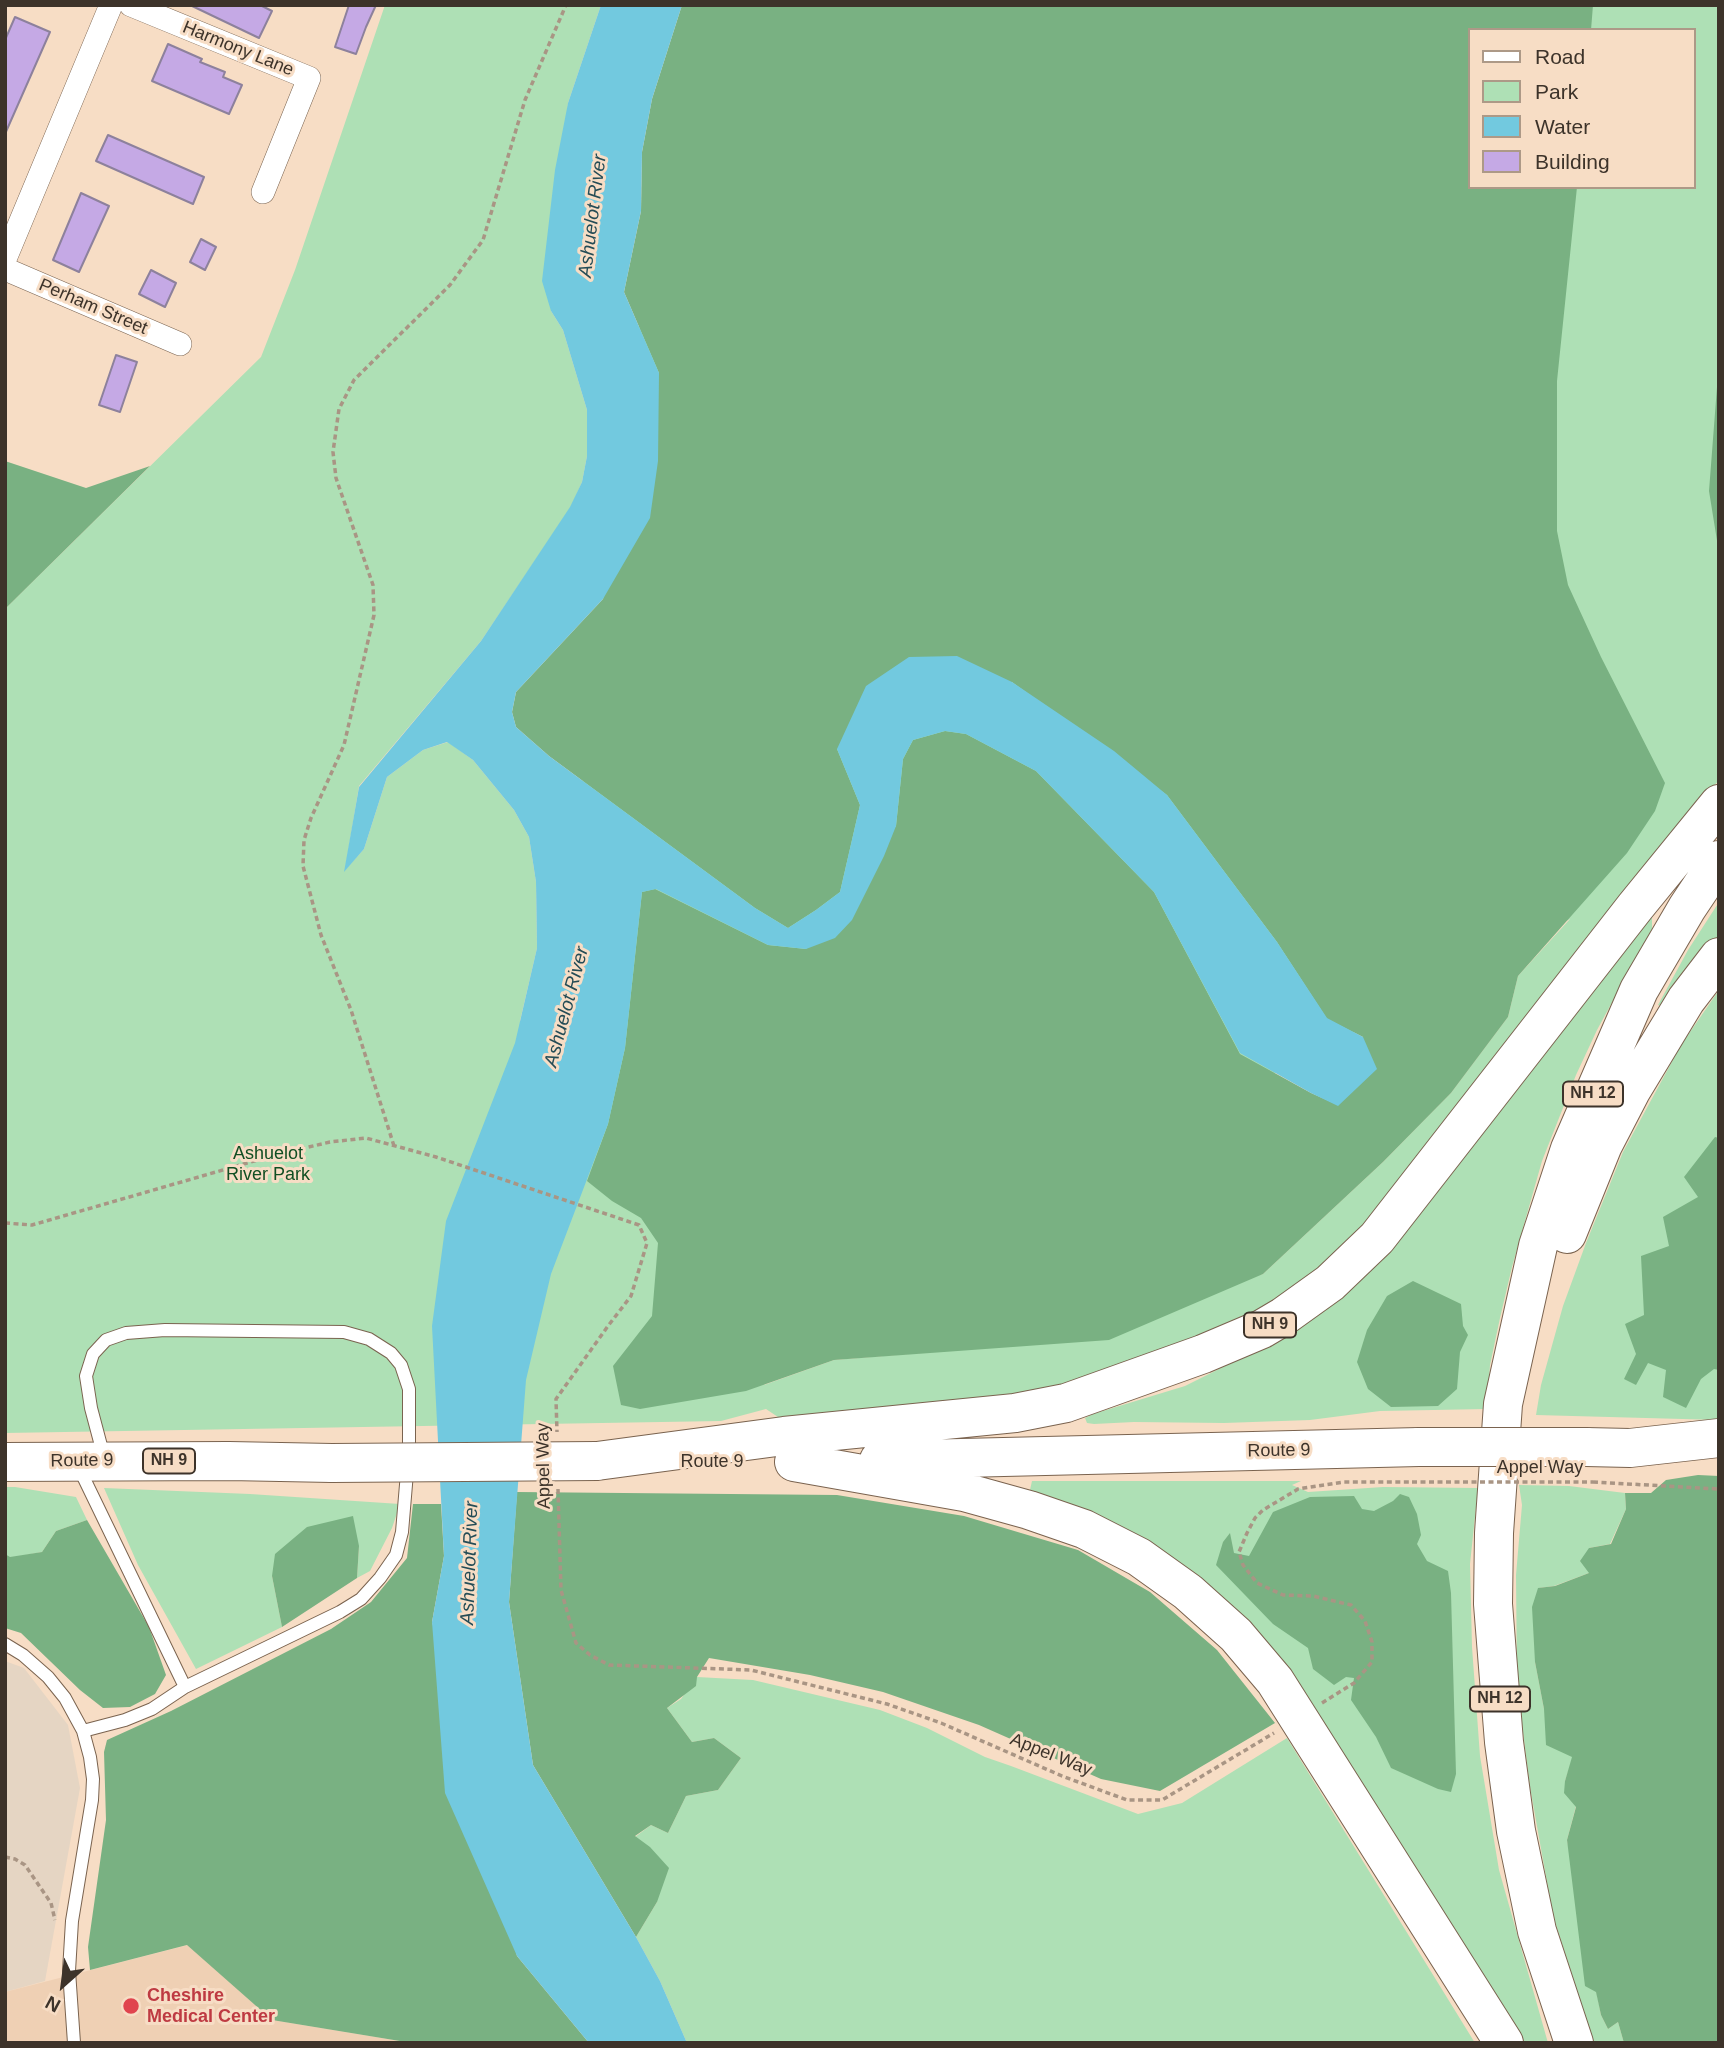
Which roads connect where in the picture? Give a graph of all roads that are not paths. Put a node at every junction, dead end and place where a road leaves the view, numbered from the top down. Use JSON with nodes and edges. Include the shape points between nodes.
{"nodes":[{"id":1,"x":111,"y":5,"type":"edge"},
{"id":2,"x":131,"y":5,"type":"edge"},
{"id":3,"x":263,"y":192,"type":"dead end"},
{"id":4,"x":5,"y":258,"type":"edge"},
{"id":5,"x":5,"y":269,"type":"edge"},
{"id":6,"x":180,"y":344,"type":"dead end"},
{"id":7,"x":1719,"y":804,"type":"edge"},
{"id":8,"x":1719,"y":860,"type":"edge"},
{"id":9,"x":1719,"y":957,"type":"edge"},
{"id":10,"x":1515,"y":1347,"type":"junction"},
{"id":11,"x":1719,"y":1438,"type":"edge"},
{"id":12,"x":1630,"y":1448,"type":"junction"},
{"id":13,"x":90,"y":1461,"type":"junction"},
{"id":14,"x":597,"y":1461,"type":"junction"},
{"id":15,"x":5,"y":1462,"type":"edge"},
{"id":16,"x":794,"y":1462,"type":"junction"},
{"id":17,"x":1719,"y":1462,"type":"edge"},
{"id":18,"x":5,"y":1644,"type":"edge"},
{"id":19,"x":185,"y":1688,"type":"junction"},
{"id":20,"x":83,"y":1731,"type":"junction"},
{"id":21,"x":74,"y":2043,"type":"edge"},
{"id":22,"x":1504,"y":2043,"type":"edge"},
{"id":23,"x":1574,"y":2043,"type":"edge"}],
"edges":[{"from":1,"to":4,"type":"street"},
{"from":2,"to":3,"type":"street","name":"Harmony Lane","via":[[309,78]]},
{"from":5,"to":6,"type":"street","name":"Perham Street"},
{"from":7,"to":14,"type":"highway","number":"NH 9","via":[[1377,1238],[1330,1283],[1273,1323],[1114,1386],[1028,1410]]},
{"from":8,"to":10,"type":"highway","number":"NH 12","via":[[1639,990],[1570,1149],[1538,1246]]},
{"from":9,"to":10,"type":"highway","via":[[1686,1000],[1631,1091]]},
{"from":10,"to":23,"type":"highway","number":"NH 12","via":[[1503,1404],[1494,1533],[1493,1604],[1503,1731],[1536,1931]]},
{"from":11,"to":12,"type":"highway"},
{"from":12,"to":16,"type":"highway","name":"Route 9","number":"NH 9","bridge":true,"via":[[1589,1465]]},
{"from":12,"to":17,"type":"highway","number":"NH 9"},
{"from":13,"to":14,"type":"highway","name":"Route 9","number":"NH 9","bridge":true},
{"from":13,"to":15,"type":"highway","name":"Route 9","number":"NH 9"},
{"from":13,"to":19,"type":"lane"},
{"from":13,"to":19,"type":"lane","via":[[86,1376],[93,1354],[106,1340],[126,1333],[344,1332],[369,1339],[401,1365],[409,1389],[409,1449],[396,1555],[361,1599]]},
{"from":14,"to":16,"type":"highway","name":"Route 9","number":"NH 9"},
{"from":16,"to":22,"type":"highway","via":[[964,1492],[1029,1510],[1084,1529],[1139,1557],[1188,1592],[1236,1635],[1275,1681]]},
{"from":18,"to":20,"type":"lane","via":[[48,1677]]},
{"from":19,"to":20,"type":"lane","via":[[152,1709]]},
{"from":20,"to":21,"type":"lane","via":[[93,1779],[72,1921],[69,1971]]}]}
